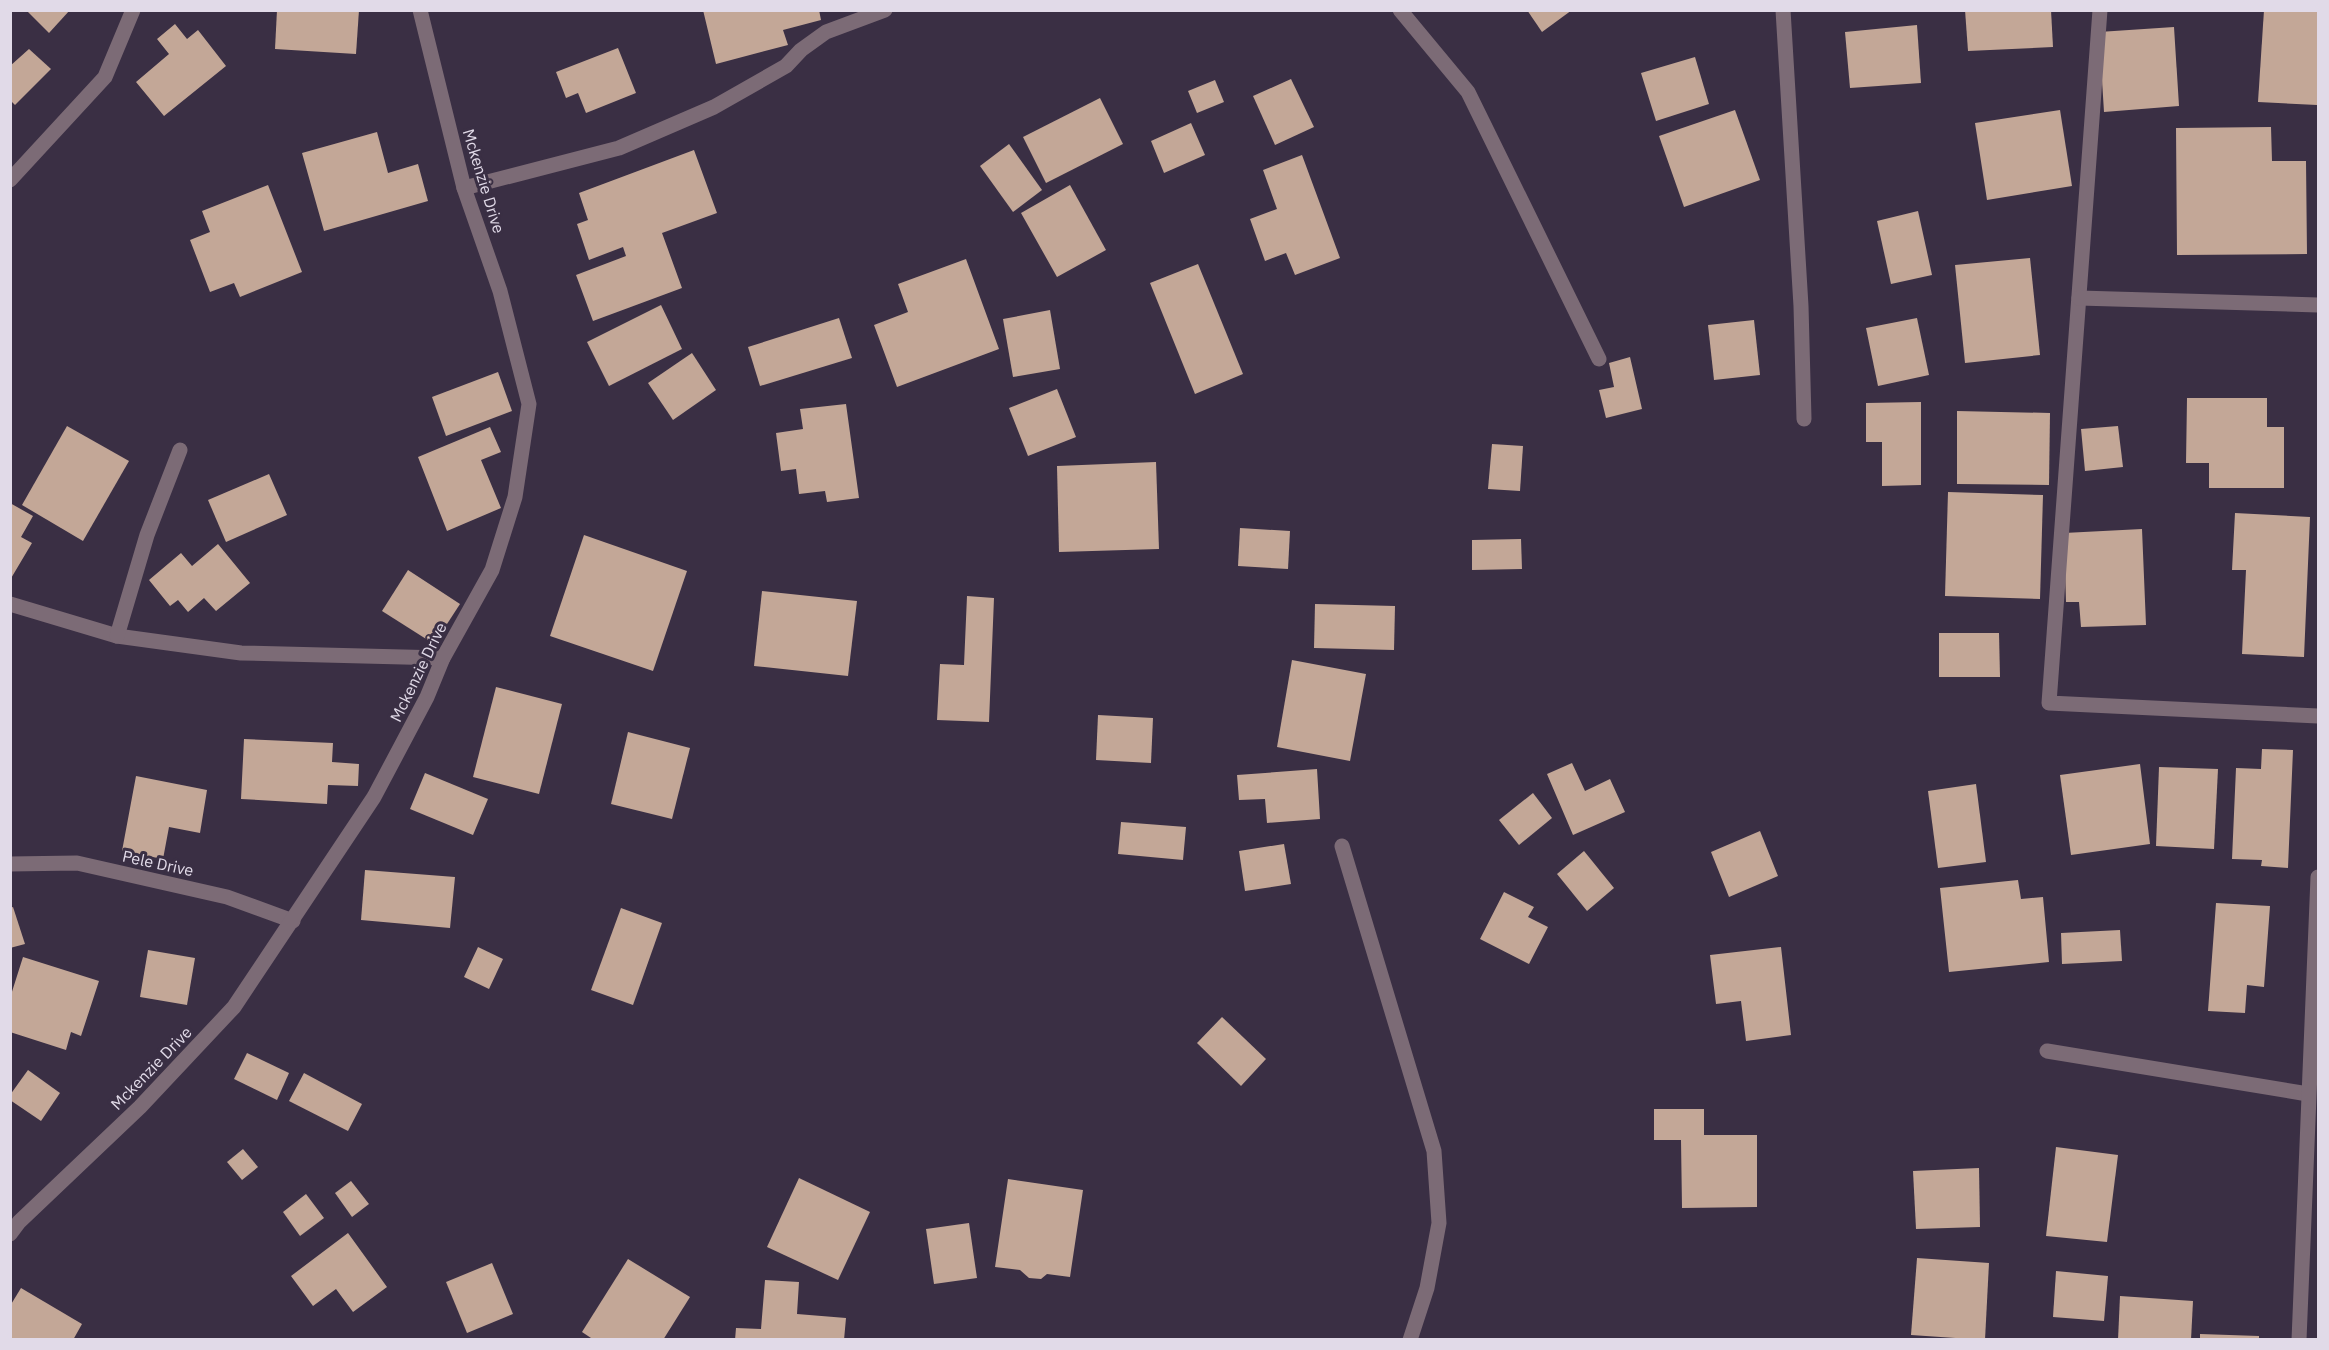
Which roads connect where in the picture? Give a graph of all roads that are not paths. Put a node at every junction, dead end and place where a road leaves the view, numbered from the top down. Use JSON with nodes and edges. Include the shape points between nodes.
{"nodes":[{"id":1,"x":133,"y":10,"type":"edge"},
{"id":2,"x":420,"y":10,"type":"edge"},
{"id":3,"x":885,"y":10,"type":"edge"},
{"id":4,"x":1400,"y":10,"type":"edge"},
{"id":5,"x":1783,"y":10,"type":"edge"},
{"id":6,"x":2100,"y":10,"type":"edge"},
{"id":7,"x":10,"y":180,"type":"edge"},
{"id":8,"x":464,"y":188,"type":"junction"},
{"id":9,"x":2079,"y":298,"type":"junction"},
{"id":10,"x":2319,"y":305,"type":"edge"},
{"id":11,"x":1599,"y":359,"type":"dead end"},
{"id":12,"x":1804,"y":419,"type":"dead end"},
{"id":13,"x":180,"y":450,"type":"dead end"},
{"id":14,"x":10,"y":604,"type":"edge"},
{"id":15,"x":117,"y":636,"type":"junction"},
{"id":16,"x":443,"y":658,"type":"junction"},
{"id":17,"x":2319,"y":716,"type":"edge"},
{"id":18,"x":1342,"y":846,"type":"dead end"},
{"id":19,"x":10,"y":864,"type":"edge"},
{"id":20,"x":2319,"y":877,"type":"edge"},
{"id":21,"x":293,"y":921,"type":"junction"},
{"id":22,"x":2047,"y":1051,"type":"dead end"},
{"id":23,"x":2308,"y":1094,"type":"junction"},
{"id":24,"x":10,"y":1234,"type":"edge"},
{"id":25,"x":1410,"y":1340,"type":"edge"},
{"id":26,"x":2299,"y":1340,"type":"edge"}],
"edges":[{"from":1,"to":7,"type":"street","via":[[105,77]]},
{"from":2,"to":8,"type":"street","name":"Mckenzie Drive"},
{"from":3,"to":8,"type":"street","via":[[825,32],[786,66],[714,106],[619,148]]},
{"from":4,"to":11,"type":"street","via":[[1468,92]]},
{"from":5,"to":12,"type":"street"},
{"from":6,"to":9,"type":"street"},
{"from":8,"to":16,"type":"street","name":"Mckenzie Drive","via":[[500,291],[529,404],[515,497],[492,570]]},
{"from":9,"to":10,"type":"street"},
{"from":9,"to":17,"type":"street","via":[[2049,703]]},
{"from":13,"to":15,"type":"street","via":[[147,535]]},
{"from":14,"to":15,"type":"street"},
{"from":15,"to":16,"type":"street","via":[[241,654]]},
{"from":16,"to":21,"type":"street","name":"Mckenzie Drive","via":[[427,697],[374,797]]},
{"from":18,"to":25,"type":"street","via":[[1434,1151],[1439,1223],[1427,1288]]},
{"from":19,"to":21,"type":"street","name":"Pele Drive","via":[[77,863],[227,897]]},
{"from":20,"to":23,"type":"street"},
{"from":21,"to":24,"type":"street","name":"Mckenzie Drive","via":[[234,1007],[140,1107]]},
{"from":22,"to":23,"type":"street"},
{"from":23,"to":26,"type":"street"}]}
